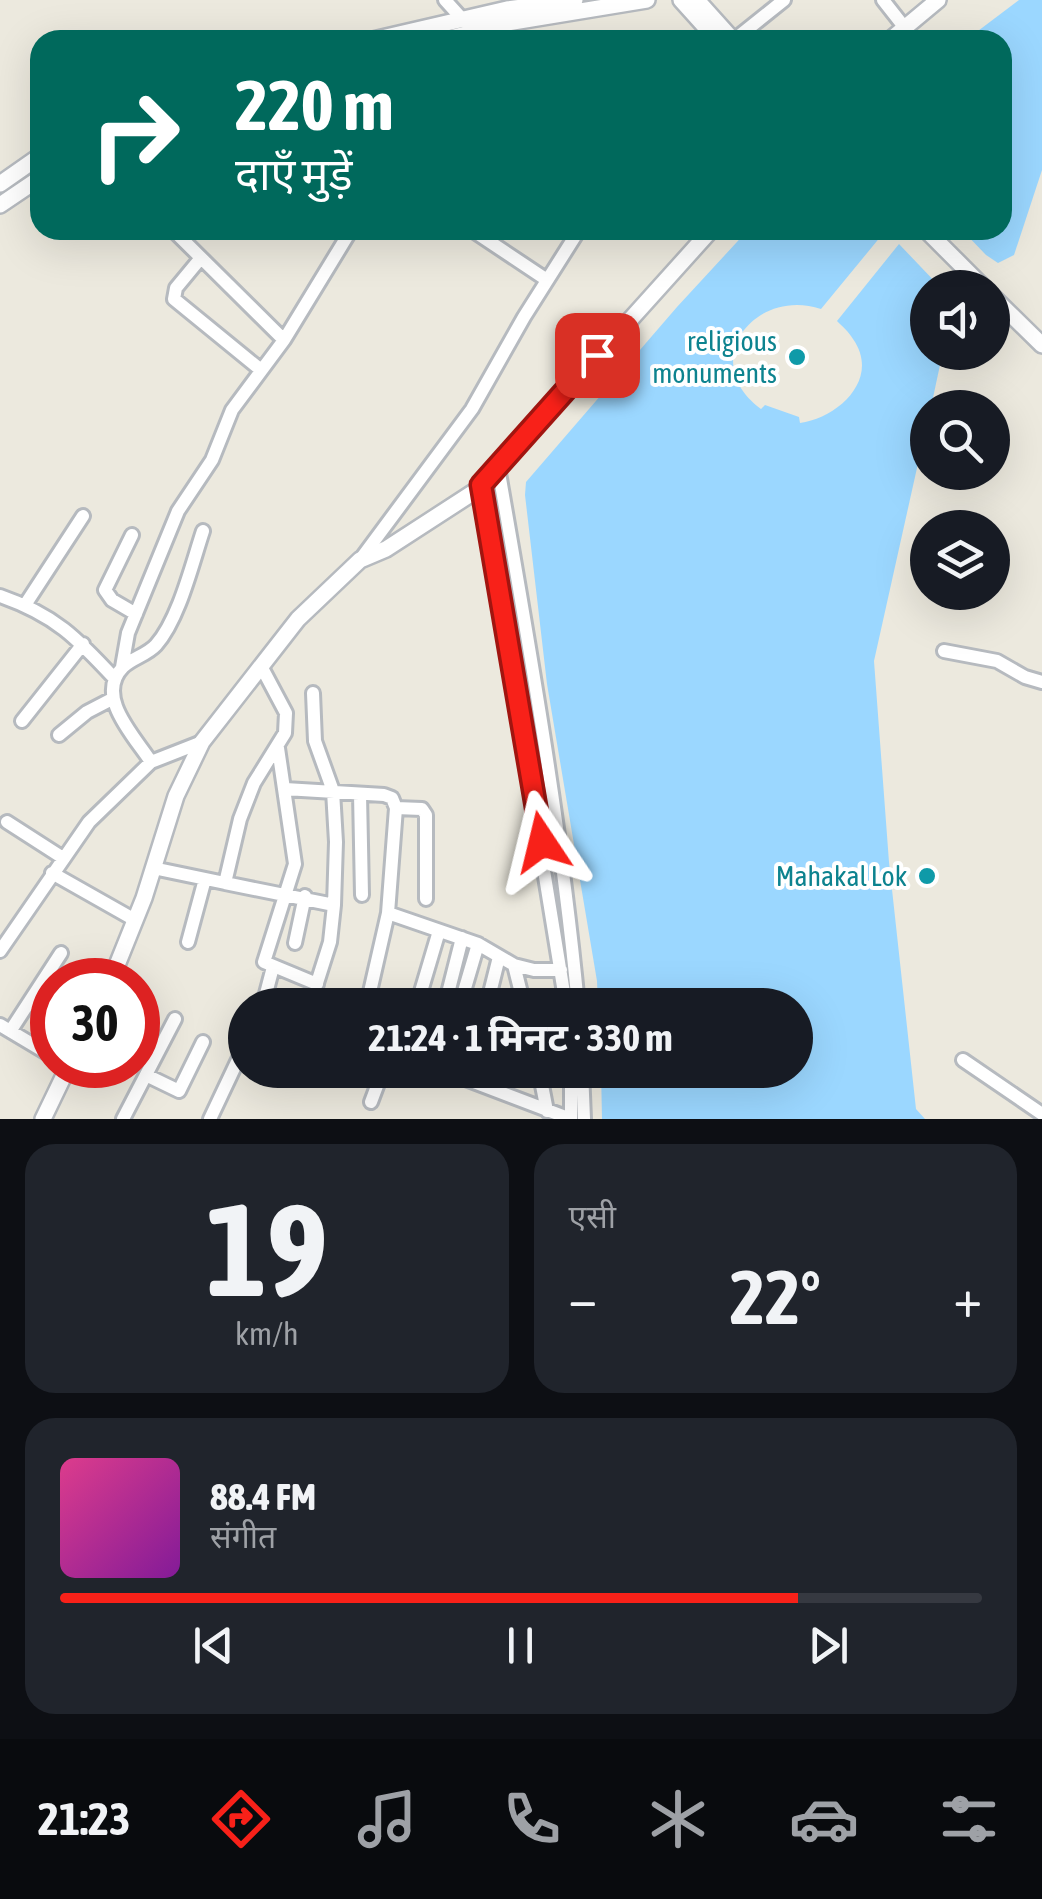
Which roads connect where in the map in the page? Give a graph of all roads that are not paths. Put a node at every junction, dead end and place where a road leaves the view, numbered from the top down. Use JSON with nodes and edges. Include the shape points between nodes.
{"nodes":[{"id":1,"x":445,"y":0,"type":"edge"},
{"id":2,"x":575,"y":0,"type":"edge"},
{"id":3,"x":647,"y":0,"type":"edge"},
{"id":4,"x":681,"y":0,"type":"edge"},
{"id":5,"x":697,"y":0,"type":"edge"},
{"id":6,"x":784,"y":0,"type":"edge"},
{"id":7,"x":884,"y":0,"type":"edge"},
{"id":8,"x":938,"y":0,"type":"edge"},
{"id":9,"x":507,"y":11,"type":"edge"},
{"id":10,"x":464,"y":21,"type":"junction"},
{"id":11,"x":905,"y":28,"type":"junction"},
{"id":12,"x":421,"y":30,"type":"edge"},
{"id":13,"x":465,"y":30,"type":"edge"},
{"id":14,"x":708,"y":30,"type":"edge"},
{"id":15,"x":725,"y":30,"type":"edge"},
{"id":16,"x":746,"y":30,"type":"edge"},
{"id":17,"x":902,"y":30,"type":"edge"},
{"id":18,"x":30,"y":163,"type":"edge"},
{"id":19,"x":19,"y":171,"type":"junction"},
{"id":20,"x":30,"y":178,"type":"edge"},
{"id":21,"x":0,"y":184,"type":"edge"},
{"id":22,"x":30,"y":184,"type":"edge"},
{"id":23,"x":0,"y":205,"type":"edge"},
{"id":24,"x":182,"y":240,"type":"edge"},
{"id":25,"x":345,"y":240,"type":"edge"},
{"id":26,"x":498,"y":240,"type":"edge"},
{"id":27,"x":568,"y":240,"type":"edge"},
{"id":28,"x":703,"y":240,"type":"edge"},
{"id":29,"x":936,"y":240,"type":"edge"},
{"id":30,"x":200,"y":259,"type":"junction"},
{"id":31,"x":966,"y":270,"type":"edge"},
{"id":32,"x":548,"y":280,"type":"junction"},
{"id":33,"x":1010,"y":314,"type":"edge"},
{"id":34,"x":284,"y":340,"type":"junction"},
{"id":35,"x":1042,"y":345,"type":"edge"},
{"id":36,"x":261,"y":370,"type":"junction"},
{"id":37,"x":498,"y":468,"type":"junction"},
{"id":38,"x":481,"y":485,"type":"junction"},
{"id":39,"x":82,"y":516,"type":"dead end"},
{"id":40,"x":203,"y":531,"type":"dead end"},
{"id":41,"x":132,"y":535,"type":"dead end"},
{"id":42,"x":360,"y":560,"type":"junction"},
{"id":43,"x":0,"y":596,"type":"edge"},
{"id":44,"x":25,"y":604,"type":"junction"},
{"id":45,"x":136,"y":614,"type":"junction"},
{"id":46,"x":82,"y":644,"type":"junction"},
{"id":47,"x":944,"y":650,"type":"dead end"},
{"id":48,"x":261,"y":666,"type":"junction"},
{"id":49,"x":119,"y":673,"type":"junction"},
{"id":50,"x":1042,"y":682,"type":"edge"},
{"id":51,"x":313,"y":693,"type":"dead end"},
{"id":52,"x":112,"y":699,"type":"junction"},
{"id":53,"x":22,"y":722,"type":"dead end"},
{"id":54,"x":59,"y":735,"type":"dead end"},
{"id":55,"x":202,"y":742,"type":"junction"},
{"id":56,"x":278,"y":748,"type":"junction"},
{"id":57,"x":151,"y":762,"type":"junction"},
{"id":58,"x":285,"y":789,"type":"junction"},
{"id":59,"x":333,"y":791,"type":"junction"},
{"id":60,"x":360,"y":794,"type":"junction"},
{"id":61,"x":396,"y":808,"type":"junction"},
{"id":62,"x":7,"y":822,"type":"dead end"},
{"id":63,"x":557,"y":841,"type":"junction"},
{"id":64,"x":542,"y":842,"type":"junction"},
{"id":65,"x":63,"y":858,"type":"junction"},
{"id":66,"x":153,"y":868,"type":"junction"},
{"id":67,"x":52,"y":873,"type":"junction"},
{"id":68,"x":204,"y":879,"type":"junction"},
{"id":69,"x":225,"y":883,"type":"junction"},
{"id":70,"x":283,"y":894,"type":"junction"},
{"id":71,"x":362,"y":895,"type":"dead end"},
{"id":72,"x":305,"y":896,"type":"junction"},
{"id":73,"x":426,"y":899,"type":"dead end"},
{"id":74,"x":334,"y":904,"type":"junction"},
{"id":75,"x":388,"y":913,"type":"junction"},
{"id":76,"x":135,"y":920,"type":"junction"},
{"id":77,"x":439,"y":931,"type":"junction"},
{"id":78,"x":462,"y":938,"type":"junction"},
{"id":79,"x":188,"y":942,"type":"dead end"},
{"id":80,"x":295,"y":943,"type":"dead end"},
{"id":81,"x":478,"y":944,"type":"junction"},
{"id":82,"x":0,"y":952,"type":"edge"},
{"id":83,"x":61,"y":953,"type":"dead end"},
{"id":84,"x":500,"y":957,"type":"junction"},
{"id":85,"x":120,"y":958,"type":"edge"},
{"id":86,"x":514,"y":965,"type":"junction"},
{"id":87,"x":273,"y":967,"type":"junction"},
{"id":88,"x":561,"y":970,"type":"junction"},
{"id":89,"x":318,"y":984,"type":"junction"},
{"id":90,"x":267,"y":988,"type":"edge"},
{"id":91,"x":316,"y":988,"type":"edge"},
{"id":92,"x":371,"y":988,"type":"edge"},
{"id":93,"x":422,"y":988,"type":"edge"},
{"id":94,"x":449,"y":988,"type":"edge"},
{"id":95,"x":465,"y":988,"type":"edge"},
{"id":96,"x":492,"y":988,"type":"edge"},
{"id":97,"x":520,"y":988,"type":"edge"},
{"id":98,"x":564,"y":988,"type":"edge"},
{"id":99,"x":576,"y":988,"type":"edge"},
{"id":100,"x":175,"y":1019,"type":"dead end"},
{"id":101,"x":5,"y":1028,"type":"edge"},
{"id":102,"x":203,"y":1042,"type":"dead end"},
{"id":103,"x":30,"y":1043,"type":"edge"},
{"id":104,"x":160,"y":1051,"type":"edge"},
{"id":105,"x":964,"y":1060,"type":"dead end"},
{"id":106,"x":160,"y":1081,"type":"edge"},
{"id":107,"x":228,"y":1081,"type":"edge"},
{"id":108,"x":60,"y":1088,"type":"edge"},
{"id":109,"x":141,"y":1088,"type":"edge"},
{"id":110,"x":376,"y":1088,"type":"edge"},
{"id":111,"x":496,"y":1088,"type":"edge"},
{"id":112,"x":543,"y":1088,"type":"edge"},
{"id":113,"x":571,"y":1088,"type":"edge"},
{"id":114,"x":583,"y":1088,"type":"edge"},
{"id":115,"x":371,"y":1102,"type":"dead end"},
{"id":116,"x":547,"y":1111,"type":"junction"},
{"id":117,"x":1042,"y":1114,"type":"edge"},
{"id":118,"x":48,"y":1118,"type":"edge"},
{"id":119,"x":123,"y":1119,"type":"edge"},
{"id":120,"x":210,"y":1119,"type":"edge"},
{"id":121,"x":571,"y":1119,"type":"edge"},
{"id":122,"x":584,"y":1119,"type":"edge"}],
"edges":[{"from":1,"to":10,"type":"street"},
{"from":2,"to":9,"type":"street"},
{"from":3,"to":9,"type":"street"},
{"from":4,"to":14,"type":"street"},
{"from":5,"to":15,"type":"street"},
{"from":6,"to":16,"type":"street"},
{"from":7,"to":11,"type":"street"},
{"from":8,"to":11,"type":"street"},
{"from":9,"to":10,"type":"street"},
{"from":9,"to":13,"type":"street"},
{"from":10,"to":12,"type":"street"},
{"from":11,"to":17,"type":"street"},
{"from":18,"to":19,"type":"street"},
{"from":19,"to":20,"type":"street"},
{"from":19,"to":21,"type":"street"},
{"from":22,"to":23,"type":"street"},
{"from":24,"to":30,"type":"street"},
{"from":25,"to":34,"type":"street"},
{"from":26,"to":32,"type":"street"},
{"from":27,"to":32,"type":"street"},
{"from":28,"to":37,"type":"street"},
{"from":29,"to":31,"type":"street"},
{"from":30,"to":34,"type":"street"},
{"from":30,"to":36,"type":"street","via":[[174,299]]},
{"from":32,"to":42,"type":"street","via":[[472,409]]},
{"from":33,"to":35,"type":"street"},
{"from":34,"to":36,"type":"street"},
{"from":36,"to":45,"type":"street","via":[[178,511]]},
{"from":37,"to":38,"type":"street"},
{"from":37,"to":63,"type":"street"},
{"from":38,"to":42,"type":"street"},
{"from":38,"to":64,"type":"street"},
{"from":39,"to":44,"type":"street"},
{"from":40,"to":49,"type":"street","via":[[156,646]]},
{"from":41,"to":45,"type":"street","via":[[105,590]]},
{"from":42,"to":48,"type":"street","via":[[298,619]]},
{"from":43,"to":44,"type":"street"},
{"from":44,"to":46,"type":"street"},
{"from":45,"to":49,"type":"street"},
{"from":46,"to":49,"type":"street"},
{"from":46,"to":53,"type":"street"},
{"from":47,"to":50,"type":"street","via":[[997,661]]},
{"from":48,"to":55,"type":"street"},
{"from":48,"to":56,"type":"street","via":[[286,713]]},
{"from":49,"to":52,"type":"street"},
{"from":51,"to":59,"type":"street","via":[[315,741]]},
{"from":52,"to":54,"type":"street"},
{"from":52,"to":57,"type":"street"},
{"from":55,"to":57,"type":"street"},
{"from":55,"to":66,"type":"street"},
{"from":56,"to":58,"type":"street"},
{"from":56,"to":69,"type":"street","via":[[240,819]]},
{"from":57,"to":65,"type":"street","via":[[89,822]]},
{"from":58,"to":59,"type":"street"},
{"from":58,"to":70,"type":"street","via":[[295,852]]},
{"from":59,"to":60,"type":"street"},
{"from":59,"to":74,"type":"street"},
{"from":60,"to":61,"type":"street","via":[[392,798]]},
{"from":60,"to":71,"type":"street"},
{"from":61,"to":73,"type":"street","via":[[426,815]]},
{"from":61,"to":75,"type":"street"},
{"from":62,"to":65,"type":"street"},
{"from":63,"to":64,"type":"street"},
{"from":63,"to":99,"type":"street"},
{"from":64,"to":88,"type":"street"},
{"from":65,"to":67,"type":"street"},
{"from":66,"to":68,"type":"street"},
{"from":66,"to":76,"type":"street"},
{"from":67,"to":76,"type":"street"},
{"from":67,"to":82,"type":"street"},
{"from":68,"to":69,"type":"street"},
{"from":68,"to":79,"type":"street"},
{"from":69,"to":70,"type":"street"},
{"from":70,"to":72,"type":"street"},
{"from":70,"to":87,"type":"street","via":[[264,960]]},
{"from":72,"to":74,"type":"street"},
{"from":72,"to":80,"type":"street"},
{"from":74,"to":89,"type":"street"},
{"from":75,"to":77,"type":"street"},
{"from":75,"to":92,"type":"street"},
{"from":76,"to":85,"type":"street"},
{"from":77,"to":78,"type":"street"},
{"from":77,"to":93,"type":"street"},
{"from":78,"to":81,"type":"street"},
{"from":78,"to":94,"type":"street"},
{"from":81,"to":84,"type":"street"},
{"from":81,"to":95,"type":"street"},
{"from":83,"to":101,"type":"street"},
{"from":84,"to":86,"type":"street"},
{"from":84,"to":96,"type":"street"},
{"from":86,"to":88,"type":"street"},
{"from":86,"to":97,"type":"street"},
{"from":87,"to":89,"type":"street"},
{"from":87,"to":90,"type":"street"},
{"from":88,"to":98,"type":"street"},
{"from":89,"to":91,"type":"street"},
{"from":100,"to":104,"type":"street"},
{"from":101,"to":103,"type":"street"},
{"from":102,"to":106,"type":"street","via":[[179,1090]]},
{"from":105,"to":117,"type":"street"},
{"from":107,"to":120,"type":"street"},
{"from":108,"to":118,"type":"street"},
{"from":109,"to":119,"type":"street"},
{"from":110,"to":115,"type":"street"},
{"from":111,"to":116,"type":"street"},
{"from":112,"to":116,"type":"street"},
{"from":113,"to":121,"type":"street"},
{"from":114,"to":122,"type":"street"},
{"from":116,"to":121,"type":"street"}]}
